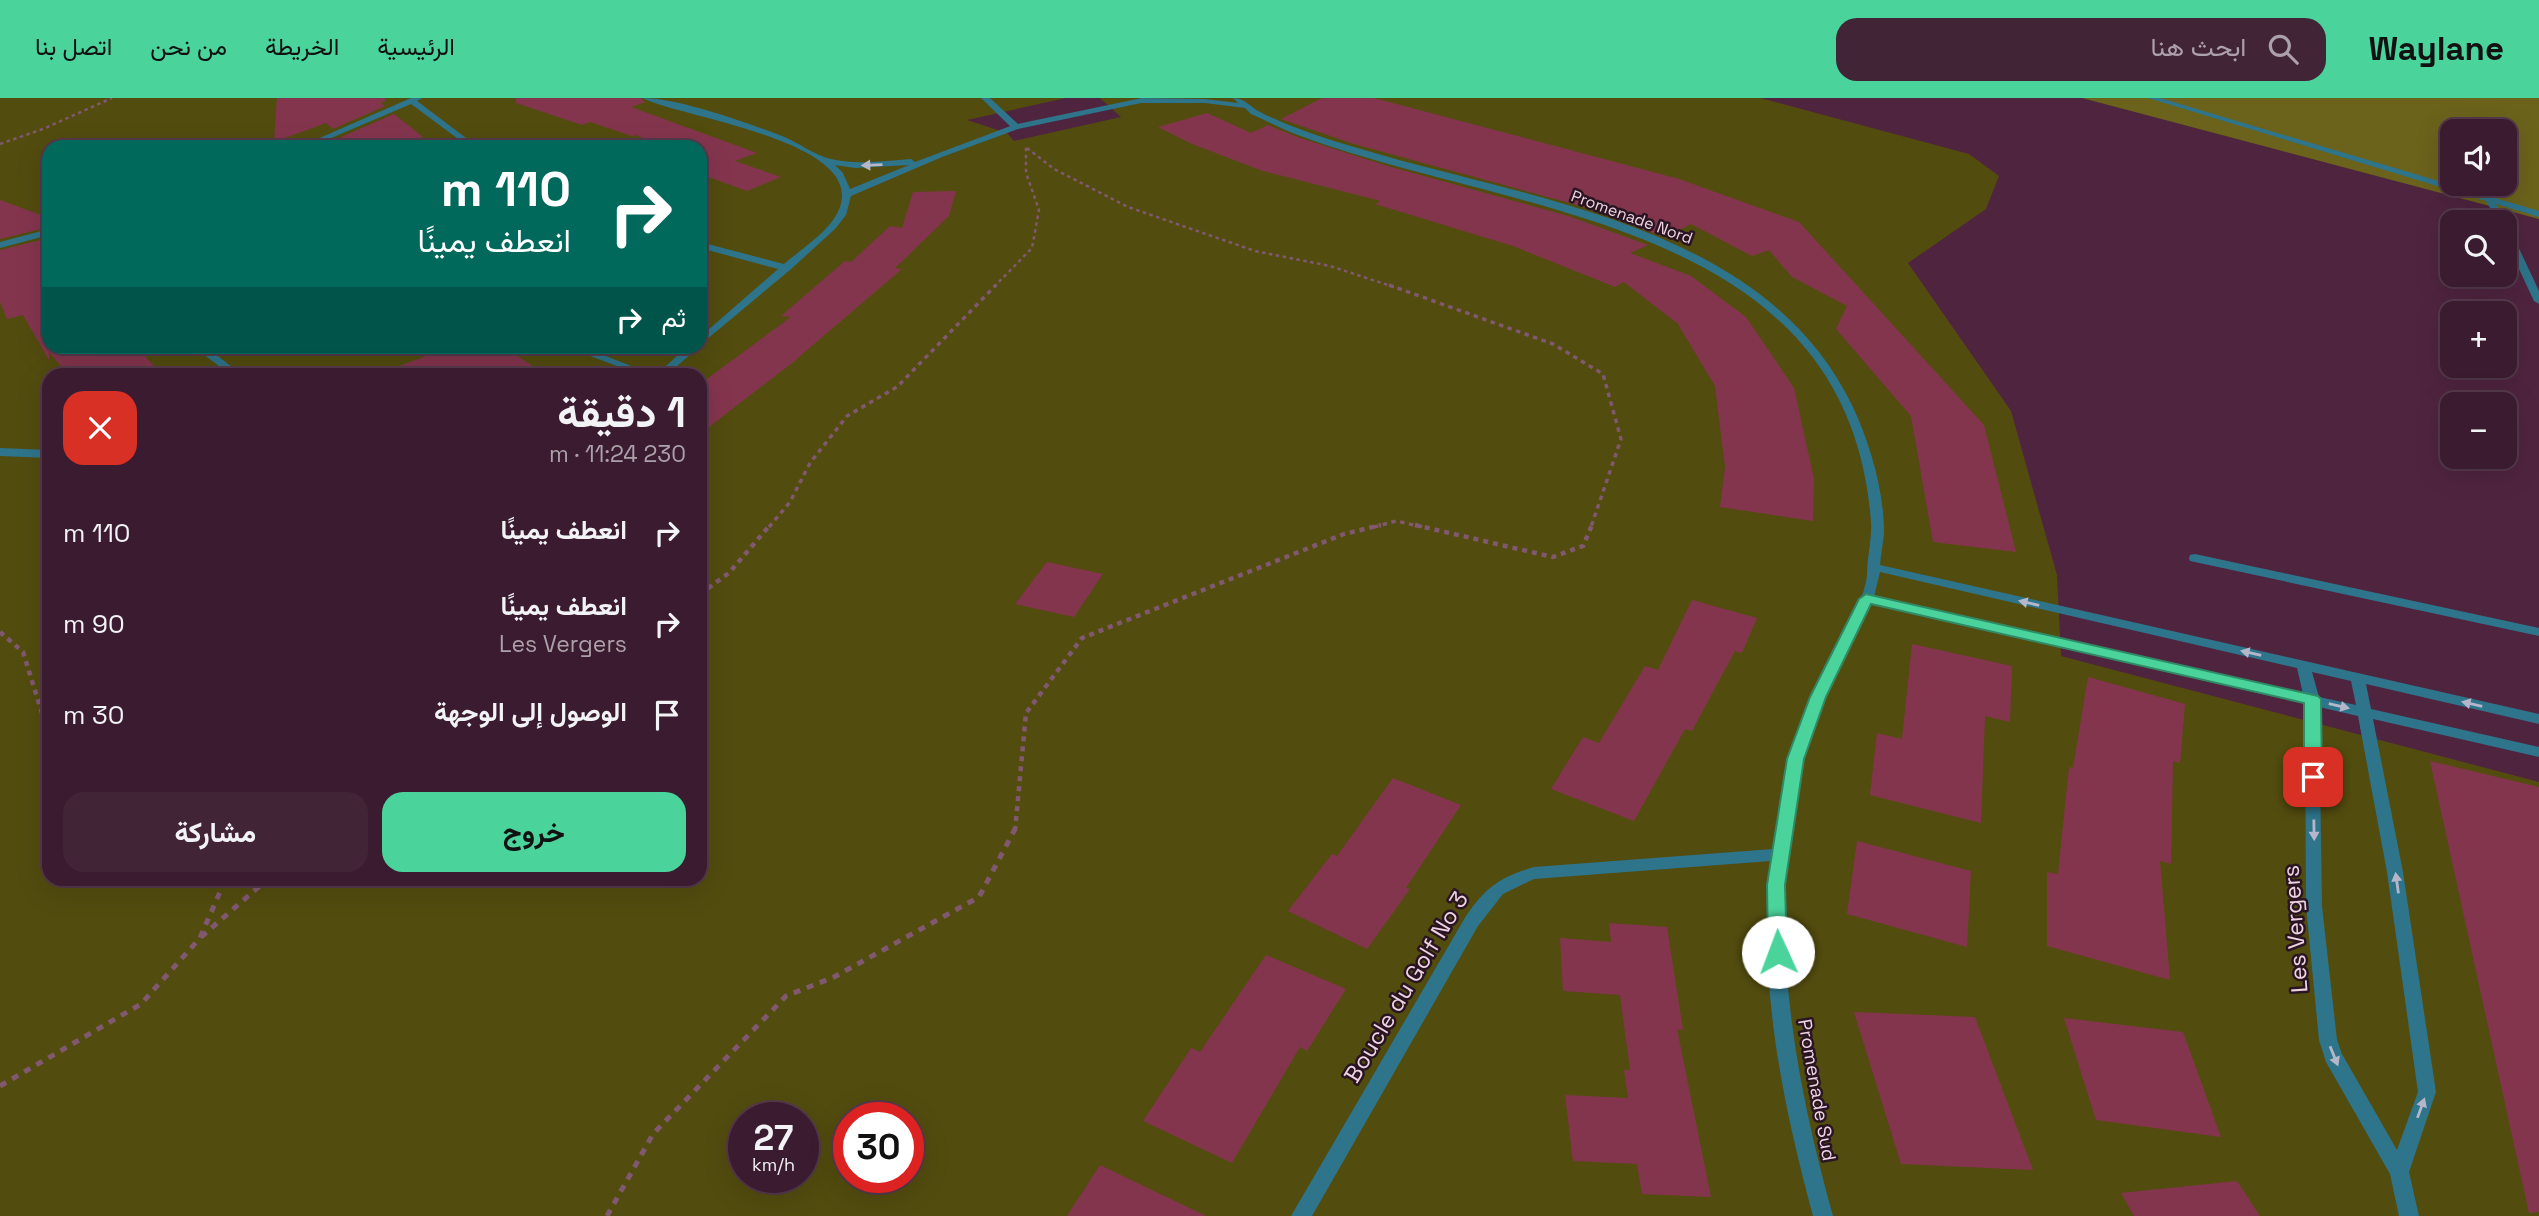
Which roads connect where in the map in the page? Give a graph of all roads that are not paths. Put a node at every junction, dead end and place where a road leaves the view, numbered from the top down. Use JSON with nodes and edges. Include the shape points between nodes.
{"nodes":[{"id":1,"x":647,"y":98,"type":"edge"},
{"id":2,"x":985,"y":98,"type":"edge"},
{"id":3,"x":1153,"y":98,"type":"edge"},
{"id":4,"x":1237,"y":98,"type":"edge"},
{"id":5,"x":2152,"y":98,"type":"edge"},
{"id":6,"x":415,"y":99,"type":"edge"},
{"id":7,"x":1132,"y":102,"type":"junction"},
{"id":8,"x":1246,"y":107,"type":"junction"},
{"id":9,"x":1016,"y":127,"type":"junction"},
{"id":10,"x":319,"y":140,"type":"edge"},
{"id":11,"x":465,"y":140,"type":"edge"},
{"id":12,"x":823,"y":160,"type":"junction"},
{"id":13,"x":922,"y":161,"type":"junction"},
{"id":14,"x":847,"y":194,"type":"junction"},
{"id":15,"x":2489,"y":199,"type":"junction"},
{"id":16,"x":2495,"y":210,"type":"edge"},
{"id":17,"x":2539,"y":214,"type":"edge"},
{"id":18,"x":42,"y":234,"type":"edge"},
{"id":19,"x":0,"y":245,"type":"edge"},
{"id":20,"x":707,"y":247,"type":"edge"},
{"id":21,"x":2517,"y":254,"type":"edge"},
{"id":22,"x":787,"y":268,"type":"junction"},
{"id":23,"x":2539,"y":301,"type":"edge"},
{"id":24,"x":707,"y":336,"type":"edge"},
{"id":25,"x":208,"y":354,"type":"edge"},
{"id":26,"x":591,"y":354,"type":"edge"},
{"id":27,"x":686,"y":354,"type":"edge"},
{"id":28,"x":228,"y":368,"type":"edge"},
{"id":29,"x":630,"y":368,"type":"edge"},
{"id":30,"x":669,"y":368,"type":"edge"},
{"id":31,"x":0,"y":452,"type":"edge"},
{"id":32,"x":42,"y":454,"type":"edge"},
{"id":33,"x":2195,"y":558,"type":"dead end"},
{"id":34,"x":1873,"y":567,"type":"junction"},
{"id":35,"x":1866,"y":599,"type":"junction"},
{"id":36,"x":2539,"y":632,"type":"edge"},
{"id":37,"x":2303,"y":665,"type":"junction"},
{"id":38,"x":2358,"y":678,"type":"junction"},
{"id":39,"x":2312,"y":699,"type":"junction"},
{"id":40,"x":2364,"y":711,"type":"junction"},
{"id":41,"x":2539,"y":719,"type":"edge"},
{"id":42,"x":2539,"y":752,"type":"edge"},
{"id":43,"x":1780,"y":854,"type":"junction"},
{"id":44,"x":2399,"y":1172,"type":"junction"},
{"id":45,"x":1301,"y":1216,"type":"edge"},
{"id":46,"x":1823,"y":1216,"type":"edge"},
{"id":47,"x":2409,"y":1216,"type":"edge"}],
"edges":[{"from":1,"to":12,"type":"street","via":[[766,134]]},
{"from":2,"to":9,"type":"street"},
{"from":3,"to":7,"type":"street"},
{"from":4,"to":8,"type":"street","name":"Promenade Nord"},
{"from":5,"to":15,"type":"street"},
{"from":6,"to":10,"type":"street"},
{"from":6,"to":11,"type":"street"},
{"from":7,"to":8,"type":"street","via":[[1205,101]]},
{"from":7,"to":9,"type":"street"},
{"from":8,"to":34,"type":"street","name":"Promenade Nord","via":[[1301,133],[1631,230],[1697,259],[1756,295],[1799,333],[1824,363],[1853,421],[1872,482],[1877,538]]},
{"from":9,"to":13,"type":"street"},
{"from":13,"to":12,"type":"street","one_way":true,"via":[[866,165]]},
{"from":12,"to":14,"type":"street","via":[[840,174]]},
{"from":13,"to":14,"type":"street"},
{"from":14,"to":22,"type":"street","via":[[838,221]]},
{"from":15,"to":16,"type":"street"},
{"from":15,"to":17,"type":"street"},
{"from":18,"to":19,"type":"street"},
{"from":20,"to":22,"type":"street"},
{"from":21,"to":23,"type":"street"},
{"from":22,"to":24,"type":"street"},
{"from":25,"to":28,"type":"street"},
{"from":26,"to":29,"type":"street"},
{"from":27,"to":30,"type":"street"},
{"from":31,"to":32,"type":"street"},
{"from":33,"to":36,"type":"street"},
{"from":34,"to":35,"type":"street","name":"Promenade Sud"},
{"from":37,"to":34,"type":"street","one_way":true},
{"from":35,"to":39,"type":"street"},
{"from":35,"to":43,"type":"street","name":"Promenade Sud","via":[[1805,728]]},
{"from":37,"to":38,"type":"street"},
{"from":37,"to":39,"type":"street","name":"Les Vergers"},
{"from":38,"to":40,"type":"street"},
{"from":41,"to":38,"type":"street","one_way":true},
{"from":39,"to":40,"type":"street","one_way":true},
{"from":39,"to":44,"type":"street","name":"Les Vergers","one_way":true,"via":[[2314,906],[2328,1040]]},
{"from":40,"to":42,"type":"street"},
{"from":44,"to":40,"type":"street","one_way":true,"via":[[2427,1092],[2395,872]]},
{"from":43,"to":45,"type":"street","name":"Boucle du Golf No 3","via":[[1534,873],[1498,887],[1472,921]]},
{"from":43,"to":46,"type":"street","name":"Promenade Sud","via":[[1776,928],[1788,1070]]},
{"from":44,"to":47,"type":"street","name":"Les Vergers"}]}
